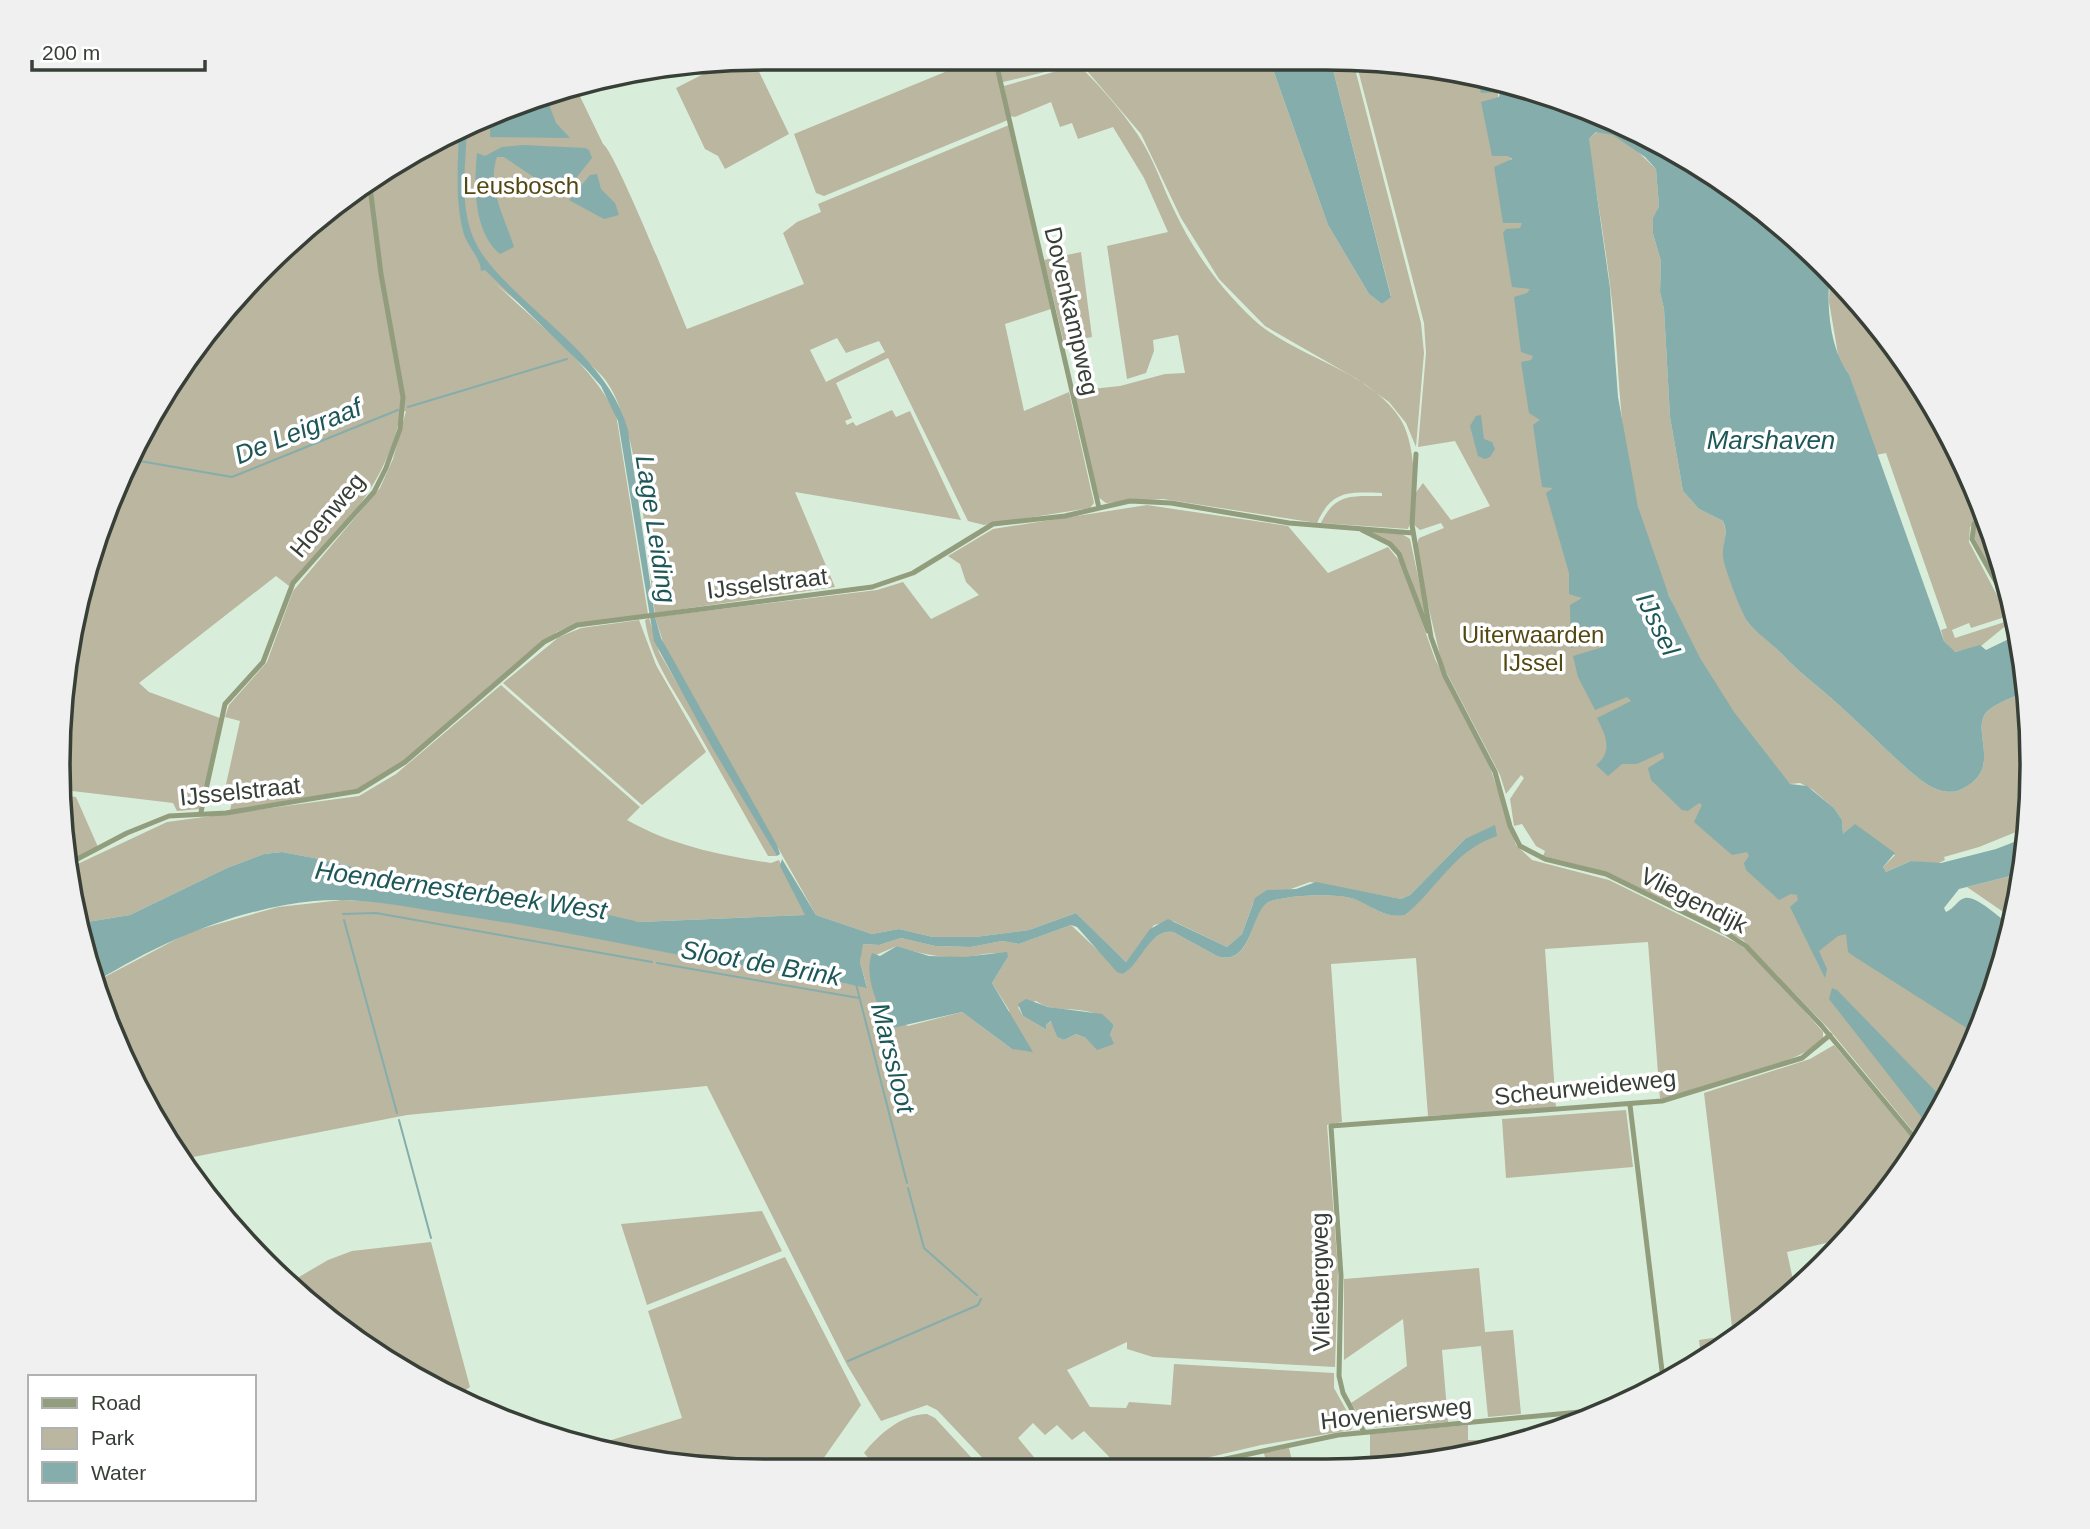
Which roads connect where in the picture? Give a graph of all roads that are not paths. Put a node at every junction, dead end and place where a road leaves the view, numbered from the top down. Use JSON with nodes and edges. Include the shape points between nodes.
{"nodes":[{"id":1,"x":998,"y":70,"type":"edge"},
{"id":2,"x":371,"y":193,"type":"edge"},
{"id":3,"x":1416,"y":454,"type":"dead end"},
{"id":4,"x":1099,"y":508,"type":"junction"},
{"id":5,"x":1976,"y":522,"type":"edge"},
{"id":6,"x":1355,"y":527,"type":"junction"},
{"id":7,"x":1413,"y":533,"type":"junction"},
{"id":8,"x":1994,"y":578,"type":"edge"},
{"id":9,"x":1430,"y":637,"type":"junction"},
{"id":10,"x":201,"y":813,"type":"junction"},
{"id":11,"x":77,"y":860,"type":"edge"},
{"id":12,"x":1830,"y":1035,"type":"junction"},
{"id":13,"x":1630,"y":1105,"type":"junction"},
{"id":14,"x":1331,"y":1126,"type":"joint"},
{"id":15,"x":1912,"y":1135,"type":"edge"},
{"id":16,"x":1662,"y":1372,"type":"edge"},
{"id":17,"x":1574,"y":1412,"type":"edge"},
{"id":18,"x":1364,"y":1432,"type":"junction"},
{"id":19,"x":1228,"y":1459,"type":"edge"}],
"edges":[{"from":1,"to":4,"type":"street","name":"Dovenkampweg"},
{"from":2,"to":10,"type":"street","name":"Hoenweg","via":[[403,397],[400,429],[373,492],[293,583],[263,662],[225,704]]},
{"from":3,"to":7,"type":"street"},
{"from":4,"to":6,"type":"street","name":"IJsselstraat","via":[[1145,500],[1289,523]]},
{"from":4,"to":10,"type":"street","name":"IJsselstraat","via":[[993,524],[914,573],[873,587],[577,625],[544,642],[405,762],[358,792]]},
{"from":5,"to":8,"type":"street","via":[[1972,539]]},
{"from":6,"to":7,"type":"street","name":"IJsselstraat"},
{"from":6,"to":9,"type":"street","name":"IJsselstraat","via":[[1378,537],[1399,554]]},
{"from":7,"to":9,"type":"street"},
{"from":9,"to":12,"type":"street","name":"Vliegendijk","via":[[1495,772],[1520,846],[1531,854],[1606,874],[1741,942]]},
{"from":10,"to":11,"type":"street","name":"IJsselstraat","via":[[153,821]]},
{"from":12,"to":13,"type":"street","name":"Scheurweideweg","via":[[1810,1054],[1791,1062],[1679,1097]]},
{"from":12,"to":15,"type":"street","name":"Vliegendijk"},
{"from":13,"to":14,"type":"street","name":"Scheurweideweg"},
{"from":13,"to":16,"type":"street"},
{"from":14,"to":18,"type":"street","name":"Vlietbergweg","via":[[1342,1284],[1339,1376]]},
{"from":17,"to":18,"type":"street","name":"Hoveniersweg"},
{"from":18,"to":19,"type":"street","name":"Hoveniersweg"}]}
